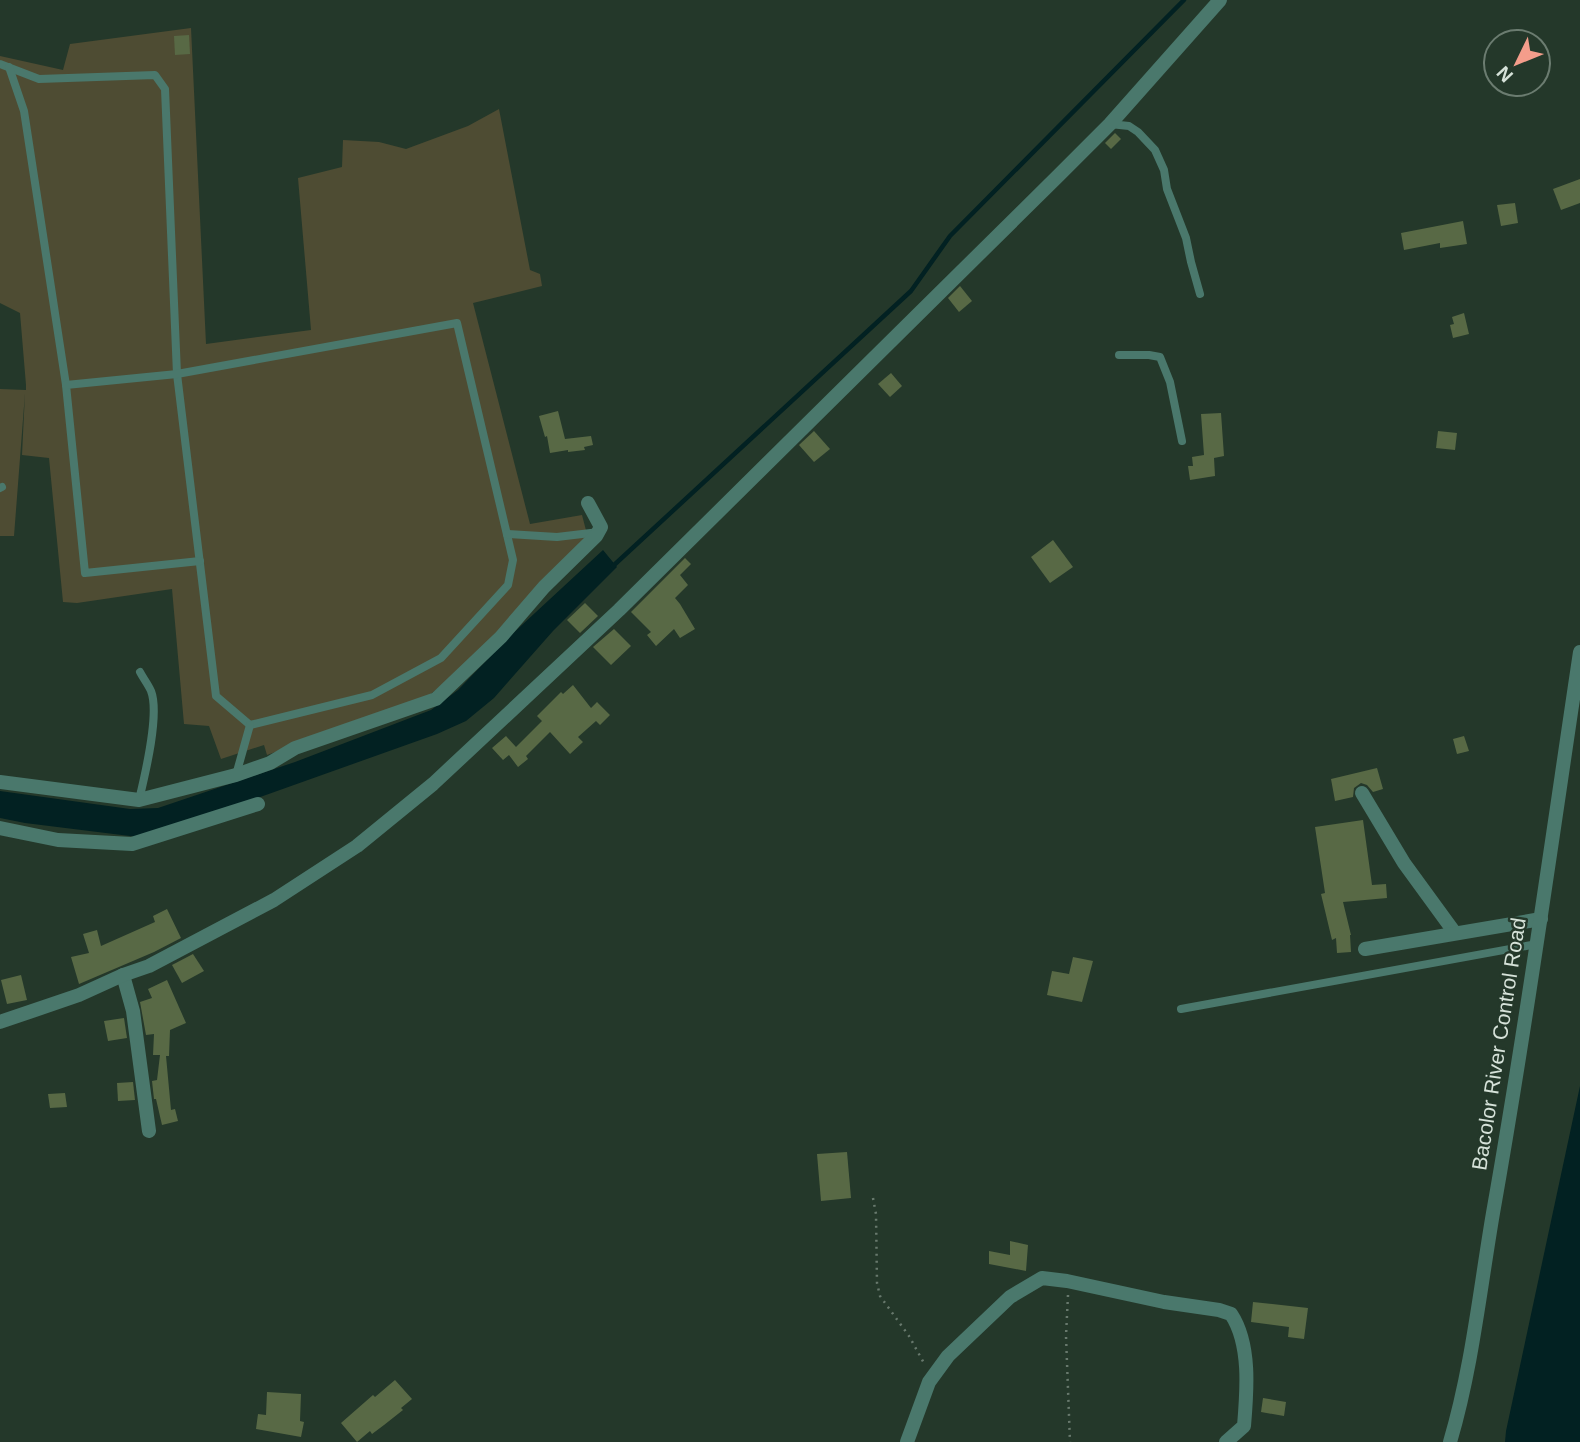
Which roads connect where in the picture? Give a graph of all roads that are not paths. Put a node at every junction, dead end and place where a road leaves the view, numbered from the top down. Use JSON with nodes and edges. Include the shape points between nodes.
{"nodes":[{"id":1,"x":1220,"y":0,"type":"edge"},
{"id":2,"x":4,"y":66,"type":"edge"},
{"id":3,"x":1110,"y":124,"type":"junction"},
{"id":4,"x":1200,"y":294,"type":"dead end"},
{"id":5,"x":1119,"y":355,"type":"dead end"},
{"id":6,"x":177,"y":374,"type":"junction"},
{"id":7,"x":66,"y":386,"type":"junction"},
{"id":8,"x":1182,"y":441,"type":"dead end"},
{"id":9,"x":588,"y":503,"type":"dead end"},
{"id":10,"x":599,"y":531,"type":"junction"},
{"id":11,"x":507,"y":534,"type":"junction"},
{"id":12,"x":200,"y":561,"type":"junction"},
{"id":13,"x":1580,"y":652,"type":"edge"},
{"id":14,"x":140,"y":672,"type":"dead end"},
{"id":15,"x":250,"y":725,"type":"junction"},
{"id":16,"x":236,"y":775,"type":"junction"},
{"id":17,"x":0,"y":782,"type":"edge"},
{"id":18,"x":1362,"y":793,"type":"dead end"},
{"id":19,"x":139,"y":800,"type":"junction"},
{"id":20,"x":258,"y":804,"type":"dead end"},
{"id":21,"x":0,"y":828,"type":"edge"},
{"id":22,"x":1541,"y":919,"type":"junction"},
{"id":23,"x":1455,"y":933,"type":"junction"},
{"id":24,"x":1536,"y":944,"type":"junction"},
{"id":25,"x":1365,"y":949,"type":"dead end"},
{"id":26,"x":123,"y":975,"type":"junction"},
{"id":27,"x":1181,"y":1009,"type":"dead end"},
{"id":28,"x":0,"y":1022,"type":"edge"},
{"id":29,"x":149,"y":1131,"type":"dead end"},
{"id":30,"x":907,"y":1442,"type":"edge"},
{"id":31,"x":1226,"y":1442,"type":"edge"},
{"id":32,"x":1450,"y":1442,"type":"edge"}],
"edges":[{"from":1,"to":3,"type":"street"},
{"from":2,"to":6,"type":"lane","via":[[39,79],[155,75],[165,89]]},
{"from":2,"to":7,"type":"lane","via":[[24,111]]},
{"from":3,"to":4,"type":"lane","via":[[1129,126],[1155,150]]},
{"from":3,"to":26,"type":"street","via":[[619,610],[433,784],[357,846],[274,900],[149,966]]},
{"from":5,"to":8,"type":"lane","via":[[1160,357]]},
{"from":6,"to":7,"type":"lane"},
{"from":6,"to":11,"type":"lane","via":[[457,323]]},
{"from":6,"to":12,"type":"lane"},
{"from":7,"to":12,"type":"lane","via":[[85,573]]},
{"from":9,"to":10,"type":"street"},
{"from":10,"to":11,"type":"lane","via":[[557,537]]},
{"from":10,"to":16,"type":"street","via":[[436,699],[295,748]]},
{"from":11,"to":15,"type":"lane","via":[[513,560],[508,586],[441,658],[372,695]]},
{"from":12,"to":15,"type":"lane","via":[[216,696]]},
{"from":13,"to":22,"type":"street","name":"Bacolor River Control Road"},
{"from":14,"to":19,"type":"lane","via":[[152,692],[153,712]]},
{"from":15,"to":16,"type":"lane"},
{"from":16,"to":19,"type":"street"},
{"from":17,"to":19,"type":"street"},
{"from":18,"to":23,"type":"street","via":[[1404,863]]},
{"from":20,"to":21,"type":"street","via":[[132,844],[58,840]]},
{"from":22,"to":23,"type":"street"},
{"from":22,"to":24,"type":"street","name":"Bacolor River Control Road"},
{"from":23,"to":25,"type":"street"},
{"from":24,"to":27,"type":"lane"},
{"from":24,"to":32,"type":"street","name":"Bacolor River Control Road","via":[[1475,1332]]},
{"from":26,"to":28,"type":"street"},
{"from":26,"to":29,"type":"street","via":[[133,1011]]},
{"from":30,"to":31,"type":"street","via":[[929,1382],[947,1356],[1010,1297],[1042,1278],[1231,1314],[1240,1330],[1247,1396],[1244,1426]]}]}
